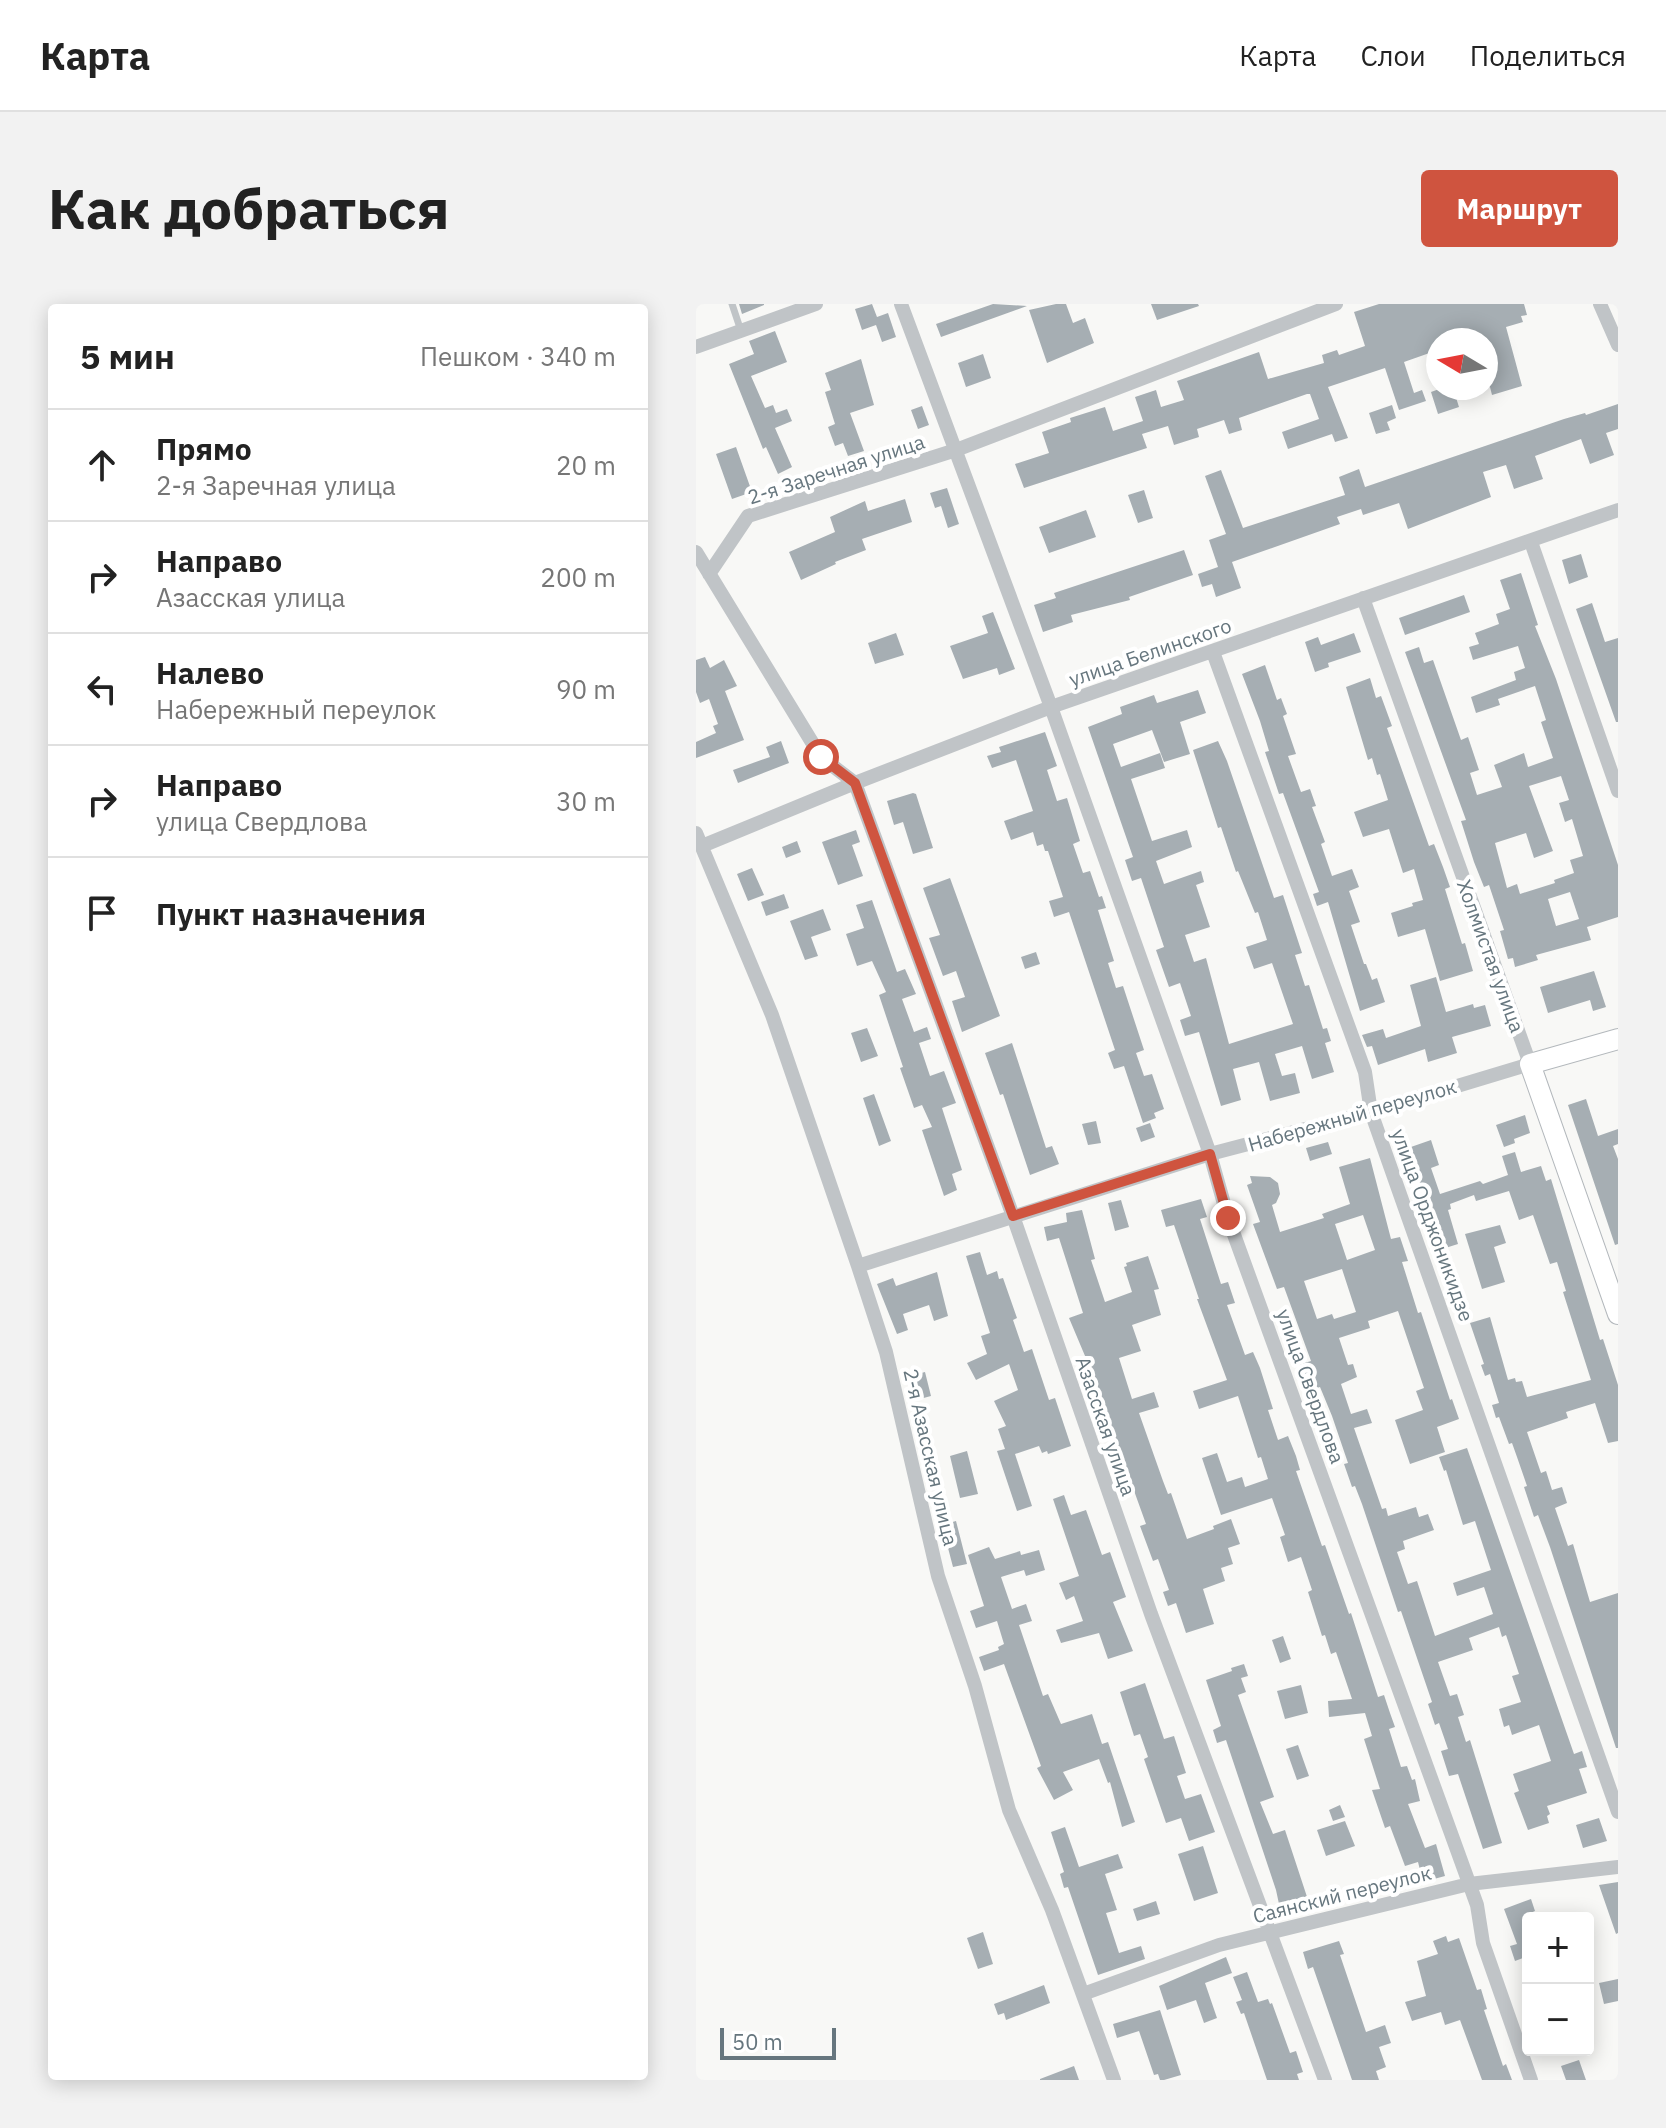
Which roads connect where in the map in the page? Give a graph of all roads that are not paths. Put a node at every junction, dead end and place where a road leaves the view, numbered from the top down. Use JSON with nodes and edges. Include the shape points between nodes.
{"nodes":[{"id":1,"x":732,"y":304,"type":"edge"},
{"id":2,"x":816,"y":304,"type":"edge"},
{"id":3,"x":901,"y":304,"type":"edge"},
{"id":4,"x":1336,"y":304,"type":"edge"},
{"id":5,"x":1600,"y":304,"type":"edge"},
{"id":6,"x":741,"y":331,"type":"junction"},
{"id":7,"x":1618,"y":345,"type":"edge"},
{"id":8,"x":696,"y":347,"type":"edge"},
{"id":9,"x":956,"y":450,"type":"junction"},
{"id":10,"x":1618,"y":510,"type":"edge"},
{"id":11,"x":1531,"y":542,"type":"junction"},
{"id":12,"x":696,"y":552,"type":"edge"},
{"id":13,"x":709,"y":574,"type":"junction"},
{"id":14,"x":1363,"y":598,"type":"junction"},
{"id":15,"x":1213,"y":652,"type":"junction"},
{"id":16,"x":1051,"y":707,"type":"junction"},
{"id":17,"x":855,"y":783,"type":"junction"},
{"id":18,"x":1618,"y":791,"type":"edge"},
{"id":19,"x":699,"y":839,"type":"edge"},
{"id":20,"x":1618,"y":1039,"type":"edge"},
{"id":21,"x":1530,"y":1064,"type":"junction"},
{"id":22,"x":1371,"y":1112,"type":"junction"},
{"id":23,"x":1210,"y":1154,"type":"junction"},
{"id":24,"x":1013,"y":1216,"type":"junction"},
{"id":25,"x":858,"y":1266,"type":"junction"},
{"id":26,"x":1618,"y":1314,"type":"edge"},
{"id":27,"x":1618,"y":1812,"type":"edge"},
{"id":28,"x":1618,"y":1867,"type":"edge"},
{"id":29,"x":1469,"y":1884,"type":"junction"},
{"id":30,"x":1269,"y":1932,"type":"junction"},
{"id":31,"x":1083,"y":1994,"type":"junction"},
{"id":32,"x":1114,"y":2080,"type":"edge"},
{"id":33,"x":1325,"y":2080,"type":"edge"},
{"id":34,"x":1531,"y":2080,"type":"edge"}],
"edges":[{"from":1,"to":6,"type":"lane"},
{"from":2,"to":6,"type":"street"},
{"from":3,"to":9,"type":"street","name":"улица Свердлова"},
{"from":4,"to":9,"type":"street"},
{"from":5,"to":7,"type":"street"},
{"from":6,"to":8,"type":"street"},
{"from":9,"to":13,"type":"street","name":"2-я Заречная улица","via":[[748,516]]},
{"from":9,"to":16,"type":"street","name":"улица Свердлова"},
{"from":10,"to":11,"type":"street","name":"улица Белинского"},
{"from":11,"to":14,"type":"street","name":"улица Белинского"},
{"from":11,"to":18,"type":"street"},
{"from":12,"to":13,"type":"street"},
{"from":13,"to":17,"type":"street","via":[[821,757]]},
{"from":14,"to":15,"type":"street","name":"улица Белинского"},
{"from":14,"to":21,"type":"street","name":"Холмистая улица"},
{"from":15,"to":16,"type":"street","name":"улица Белинского"},
{"from":15,"to":22,"type":"street","name":"улица Орджоникидзе","via":[[1365,1072]]},
{"from":16,"to":17,"type":"street","name":"улица Белинского"},
{"from":16,"to":23,"type":"street","name":"улица Свердлова"},
{"from":17,"to":19,"type":"street","name":"улица Белинского"},
{"from":17,"to":24,"type":"street","name":"Азасская улица"},
{"from":19,"to":25,"type":"street","name":"2-я Азасская улица","via":[[772,1015]]},
{"from":20,"to":21,"type":"street","name":"Набережный переулок"},
{"from":21,"to":22,"type":"street","name":"Набережный переулок"},
{"from":21,"to":26,"type":"street","name":"Холмистая улица"},
{"from":22,"to":23,"type":"street","name":"Набережный переулок"},
{"from":22,"to":27,"type":"street","name":"улица Орджоникидзе"},
{"from":23,"to":24,"type":"street","name":"Набережный переулок"},
{"from":23,"to":29,"type":"street","name":"улица Свердлова","via":[[1228,1218]]},
{"from":24,"to":25,"type":"street","name":"Набережный переулок"},
{"from":24,"to":30,"type":"street","name":"Азасская улица","via":[[1151,1614]]},
{"from":25,"to":31,"type":"street","name":"2-я Азасская улица","via":[[886,1352],[938,1576],[1009,1810]]},
{"from":28,"to":29,"type":"street","name":"Саянский переулок"},
{"from":29,"to":30,"type":"street","name":"Саянский переулок"},
{"from":29,"to":34,"type":"street","name":"улица Свердлова","via":[[1483,1943]]},
{"from":30,"to":31,"type":"street","name":"Саянский переулок"},
{"from":30,"to":33,"type":"street","name":"Азасская улица"},
{"from":31,"to":32,"type":"street","name":"2-я Азасская улица"}]}
